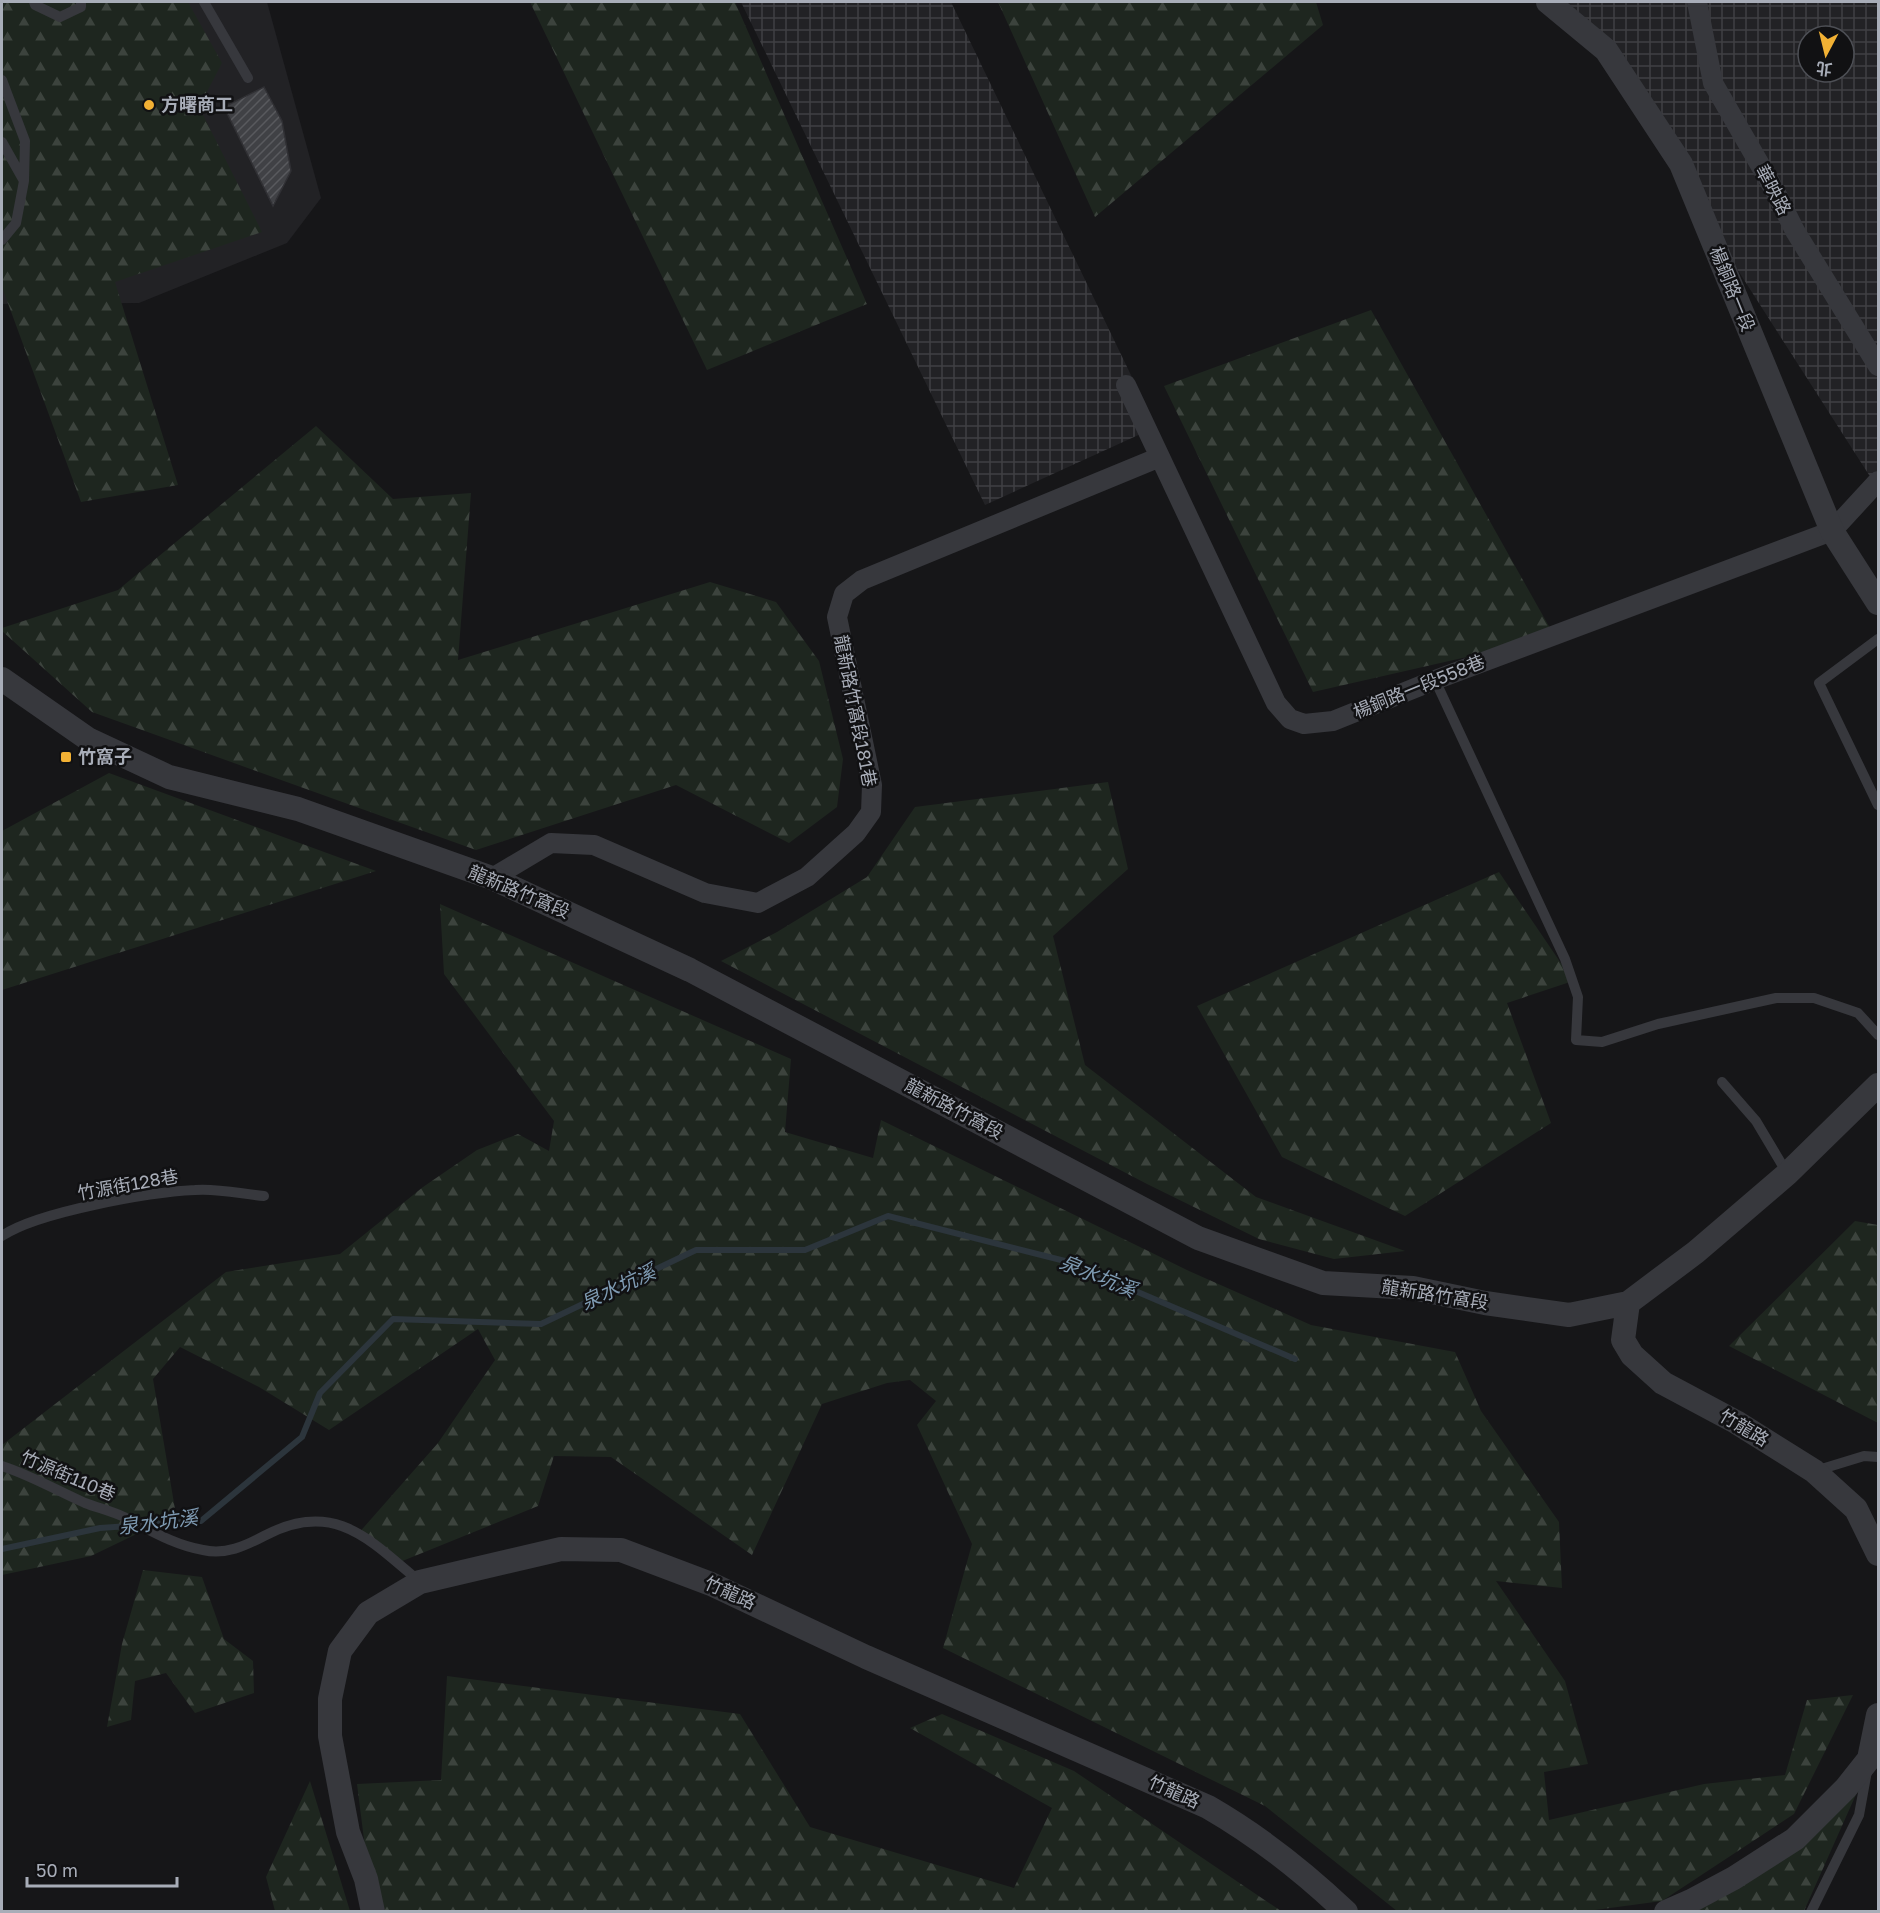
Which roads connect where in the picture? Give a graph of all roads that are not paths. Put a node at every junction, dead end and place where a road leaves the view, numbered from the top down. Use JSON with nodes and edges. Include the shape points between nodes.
{"nodes":[{"id":1,"x":34,"y":2,"type":"edge"},
{"id":2,"x":81,"y":2,"type":"edge"},
{"id":3,"x":204,"y":2,"type":"edge"},
{"id":4,"x":1548,"y":2,"type":"edge"},
{"id":5,"x":1697,"y":2,"type":"edge"},
{"id":6,"x":248,"y":78,"type":"dead end"},
{"id":7,"x":2,"y":80,"type":"edge"},
{"id":8,"x":2,"y":142,"type":"edge"},
{"id":9,"x":24,"y":181,"type":"junction"},
{"id":10,"x":2,"y":240,"type":"edge"},
{"id":11,"x":1878,"y":366,"type":"edge"},
{"id":12,"x":1126,"y":385,"type":"dead end"},
{"id":13,"x":1160,"y":457,"type":"junction"},
{"id":14,"x":1878,"y":481,"type":"edge"},
{"id":15,"x":1832,"y":531,"type":"junction"},
{"id":16,"x":1878,"y":603,"type":"edge"},
{"id":17,"x":1878,"y":639,"type":"edge"},
{"id":18,"x":2,"y":679,"type":"edge"},
{"id":19,"x":1435,"y":680,"type":"junction"},
{"id":20,"x":1878,"y":805,"type":"edge"},
{"id":21,"x":492,"y":878,"type":"junction"},
{"id":22,"x":1878,"y":1035,"type":"edge"},
{"id":23,"x":1722,"y":1082,"type":"dead end"},
{"id":24,"x":1878,"y":1085,"type":"edge"},
{"id":25,"x":1787,"y":1174,"type":"junction"},
{"id":26,"x":264,"y":1196,"type":"dead end"},
{"id":27,"x":2,"y":1236,"type":"edge"},
{"id":28,"x":1628,"y":1303,"type":"junction"},
{"id":29,"x":1878,"y":1457,"type":"edge"},
{"id":30,"x":2,"y":1466,"type":"edge"},
{"id":31,"x":1814,"y":1471,"type":"junction"},
{"id":32,"x":1878,"y":1554,"type":"edge"},
{"id":33,"x":420,"y":1582,"type":"junction"},
{"id":34,"x":1878,"y":1715,"type":"edge"},
{"id":35,"x":1869,"y":1759,"type":"junction"},
{"id":36,"x":373,"y":1911,"type":"edge"},
{"id":37,"x":1346,"y":1911,"type":"edge"},
{"id":38,"x":1666,"y":1911,"type":"edge"},
{"id":39,"x":1811,"y":1911,"type":"edge"}],
"edges":[{"from":1,"to":2,"type":"lane","via":[[60,17],[81,7]]},
{"from":3,"to":6,"type":"lane"},
{"from":4,"to":15,"type":"street","name":"楊銅路一段","via":[[1606,50],[1681,164]]},
{"from":5,"to":11,"type":"street","name":"華映路","via":[[1713,83],[1795,231]]},
{"from":7,"to":9,"type":"lane","via":[[25,141]]},
{"from":8,"to":9,"type":"lane"},
{"from":9,"to":10,"type":"lane","via":[[16,223]]},
{"from":12,"to":13,"type":"street","name":"楊銅路一段558巷"},
{"from":13,"to":19,"type":"street","name":"楊銅路一段558巷","via":[[1276,703],[1290,719],[1305,724],[1333,721]]},
{"from":13,"to":21,"type":"street","name":"龍新路竹窩段181巷","via":[[862,580],[844,594],[837,617],[872,785],[872,812],[856,833],[807,877],[758,903],[705,893],[594,845],[551,843]]},
{"from":14,"to":15,"type":"street","name":"楊銅路一段558巷"},
{"from":15,"to":16,"type":"street","name":"楊銅路一段"},
{"from":15,"to":19,"type":"street","name":"楊銅路一段558巷"},
{"from":17,"to":20,"type":"lane","via":[[1819,683]]},
{"from":18,"to":21,"type":"street","name":"龍新路竹窩段","via":[[88,739],[169,777],[298,809]]},
{"from":19,"to":22,"type":"lane","via":[[1565,959],[1578,997],[1576,1040],[1602,1042],[1669,1021],[1776,998],[1814,998],[1858,1012]]},
{"from":21,"to":28,"type":"street","name":"龍新路竹窩段","via":[[690,970],[1198,1238],[1323,1283],[1413,1288],[1569,1315]]},
{"from":23,"to":25,"type":"lane","via":[[1756,1121]]},
{"from":24,"to":25,"type":"street","name":"龍新路竹窩段"},
{"from":25,"to":28,"type":"street","name":"龍新路竹窩段","via":[[1696,1252]]},
{"from":26,"to":27,"type":"lane","name":"竹源街128巷","via":[[196,1190],[90,1206],[14,1228]]},
{"from":28,"to":31,"type":"street","name":"竹龍路","via":[[1623,1340],[1632,1355],[1663,1383],[1736,1422]]},
{"from":29,"to":31,"type":"lane","via":[[1864,1456]]},
{"from":30,"to":33,"type":"lane","name":"竹源街110巷","via":[[122,1516],[159,1536],[203,1550],[221,1552],[244,1547],[297,1521],[348,1527]]},
{"from":31,"to":32,"type":"street","name":"竹龍路","via":[[1856,1509]]},
{"from":33,"to":36,"type":"street","name":"竹龍路","via":[[368,1613],[340,1651],[330,1699],[330,1736],[337,1782]]},
{"from":33,"to":37,"type":"street","name":"竹龍路","via":[[561,1549],[621,1550],[711,1584],[866,1657],[1208,1807],[1249,1830],[1301,1869]]},
{"from":34,"to":35,"type":"street"},
{"from":35,"to":38,"type":"street","via":[[1795,1839],[1734,1878]]},
{"from":35,"to":39,"type":"lane","via":[[1859,1815]]}]}
